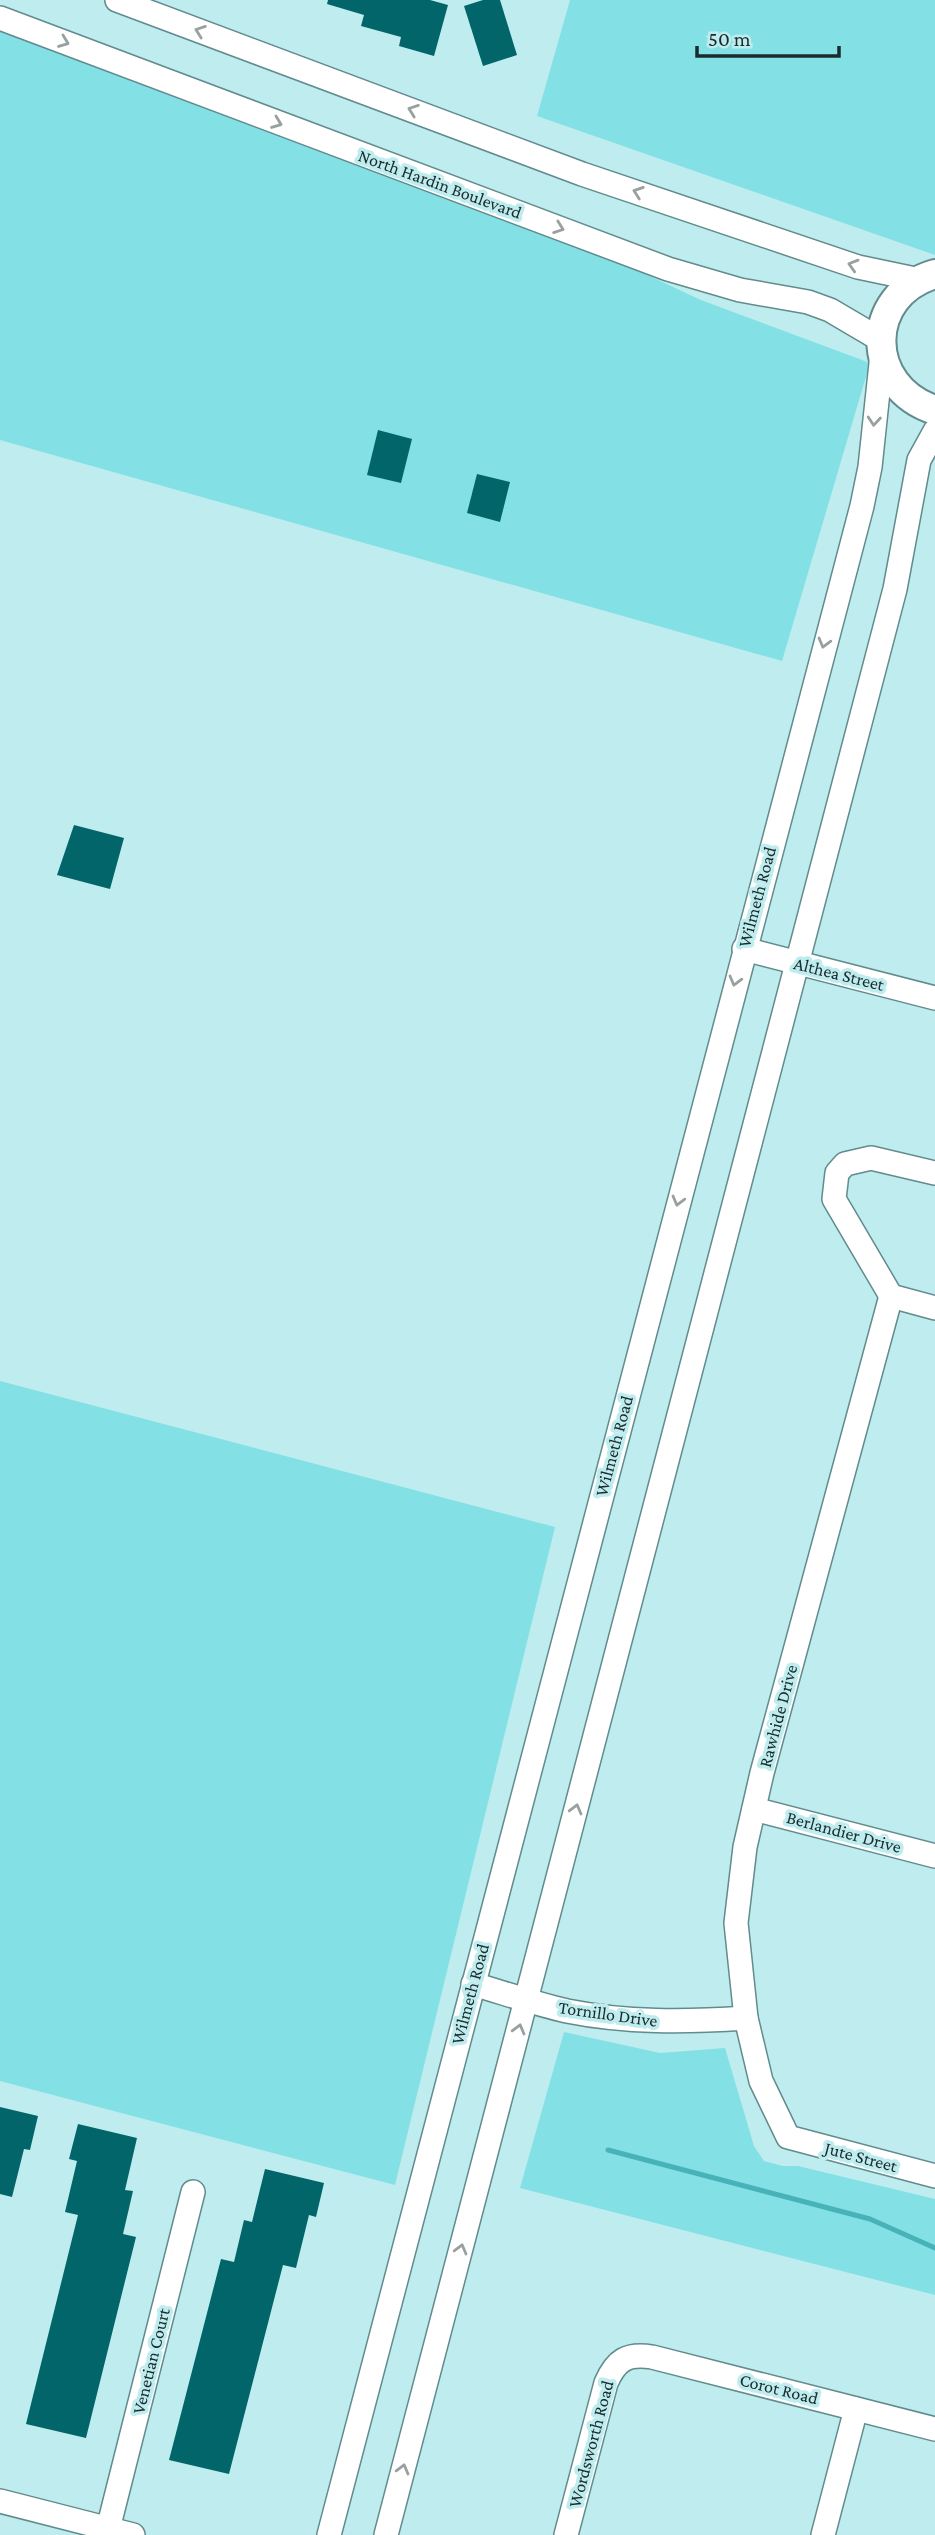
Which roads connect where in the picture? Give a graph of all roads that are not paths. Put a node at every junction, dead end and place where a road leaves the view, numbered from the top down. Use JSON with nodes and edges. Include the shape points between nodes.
{"nodes":[{"id":1,"x":117,"y":0,"type":"edge"},
{"id":2,"x":0,"y":18,"type":"edge"},
{"id":3,"x":927,"y":277,"type":"edge"},
{"id":4,"x":882,"y":347,"type":"junction"},
{"id":5,"x":935,"y":410,"type":"edge"},
{"id":6,"x":935,"y":431,"type":"edge"},
{"id":7,"x":744,"y":949,"type":"junction"},
{"id":8,"x":798,"y":963,"type":"junction"},
{"id":9,"x":935,"y":998,"type":"edge"},
{"id":10,"x":935,"y":1173,"type":"edge"},
{"id":11,"x":891,"y":1296,"type":"junction"},
{"id":12,"x":935,"y":1308,"type":"edge"},
{"id":13,"x":754,"y":1809,"type":"junction"},
{"id":14,"x":935,"y":1856,"type":"edge"},
{"id":15,"x":473,"y":1984,"type":"junction"},
{"id":16,"x":526,"y":1999,"type":"junction"},
{"id":17,"x":746,"y":2018,"type":"junction"},
{"id":18,"x":788,"y":2137,"type":"joint"},
{"id":19,"x":935,"y":2176,"type":"edge"},
{"id":20,"x":193,"y":2192,"type":"dead end"},
{"id":21,"x":623,"y":2358,"type":"joint"},
{"id":22,"x":856,"y":2409,"type":"junction"},
{"id":23,"x":935,"y":2429,"type":"edge"},
{"id":24,"x":0,"y":2501,"type":"edge"},
{"id":25,"x":108,"y":2529,"type":"junction"},
{"id":26,"x":132,"y":2535,"type":"edge"},
{"id":27,"x":329,"y":2535,"type":"edge"},
{"id":28,"x":386,"y":2535,"type":"edge"},
{"id":29,"x":566,"y":2535,"type":"edge"},
{"id":30,"x":824,"y":2535,"type":"edge"}],
"edges":[{"from":3,"to":1,"type":"street","one_way":true,"via":[[858,267],[582,174]]},
{"from":2,"to":4,"type":"street","name":"North Hardin Boulevard","one_way":true,"via":[[668,269],[830,310]]},
{"from":3,"to":4,"type":"main road","via":[[900,294],[891,306]]},
{"from":4,"to":5,"type":"main road","via":[[889,376],[898,387]]},
{"from":4,"to":7,"type":"street","name":"Wilmeth Road","one_way":true,"via":[[862,506]]},
{"from":6,"to":8,"type":"street","via":[[919,460],[895,589]]},
{"from":7,"to":8,"type":"street","name":"Althea Street"},
{"from":7,"to":15,"type":"street","name":"Wilmeth Road","one_way":true},
{"from":8,"to":9,"type":"street","name":"Althea Street"},
{"from":16,"to":8,"type":"street","one_way":true},
{"from":10,"to":11,"type":"street","via":[[871,1158],[845,1164],[837,1173],[834,1199]]},
{"from":11,"to":12,"type":"street"},
{"from":11,"to":13,"type":"street","name":"Rawhide Drive"},
{"from":13,"to":14,"type":"street","name":"Berlandier Drive"},
{"from":13,"to":17,"type":"street","name":"Rawhide Drive","via":[[744,1847],[736,1923]]},
{"from":15,"to":16,"type":"street","name":"Tornillo Drive"},
{"from":15,"to":27,"type":"street","name":"Wilmeth Road"},
{"from":16,"to":17,"type":"street","name":"Tornillo Drive","via":[[567,2011],[627,2019],[679,2023]]},
{"from":28,"to":16,"type":"street","one_way":true},
{"from":17,"to":18,"type":"street","name":"Rawhide Drive","via":[[761,2081]]},
{"from":18,"to":19,"type":"street","name":"Jute Street"},
{"from":20,"to":25,"type":"street","name":"Venetian Court"},
{"from":21,"to":22,"type":"street","name":"Corot Road","via":[[652,2357]]},
{"from":21,"to":29,"type":"street","name":"Wordsworth Road","via":[[606,2383]]},
{"from":22,"to":23,"type":"street","name":"Corot Road"},
{"from":22,"to":30,"type":"street"},
{"from":24,"to":25,"type":"street"},
{"from":25,"to":26,"type":"street"}]}
